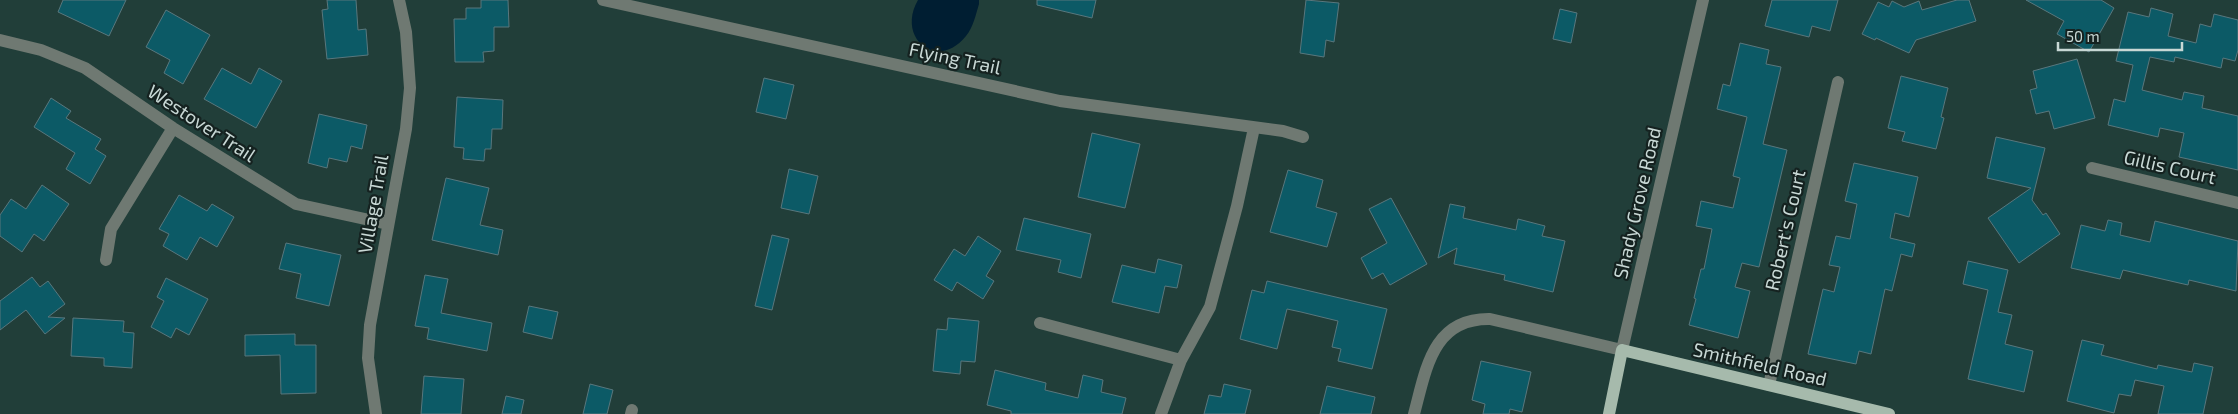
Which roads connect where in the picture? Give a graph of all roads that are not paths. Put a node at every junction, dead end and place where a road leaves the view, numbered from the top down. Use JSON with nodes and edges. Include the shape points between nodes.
{"nodes":[{"id":1,"x":399,"y":0,"type":"edge"},
{"id":2,"x":603,"y":0,"type":"edge"},
{"id":3,"x":1703,"y":0,"type":"edge"},
{"id":4,"x":0,"y":40,"type":"edge"},
{"id":5,"x":1838,"y":82,"type":"dead end"},
{"id":6,"x":173,"y":128,"type":"junction"},
{"id":7,"x":1254,"y":128,"type":"junction"},
{"id":8,"x":1302,"y":137,"type":"dead end"},
{"id":9,"x":2092,"y":168,"type":"dead end"},
{"id":10,"x":2238,"y":203,"type":"edge"},
{"id":11,"x":388,"y":224,"type":"junction"},
{"id":12,"x":106,"y":260,"type":"dead end"},
{"id":13,"x":1040,"y":324,"type":"dead end"},
{"id":14,"x":1622,"y":350,"type":"junction"},
{"id":15,"x":1181,"y":360,"type":"junction"},
{"id":16,"x":1769,"y":385,"type":"junction"},
{"id":17,"x":376,"y":414,"type":"edge"},
{"id":18,"x":1161,"y":414,"type":"edge"},
{"id":19,"x":1414,"y":414,"type":"edge"},
{"id":20,"x":1609,"y":414,"type":"edge"},
{"id":21,"x":1889,"y":414,"type":"edge"}],
"edges":[{"from":1,"to":11,"type":"street","name":"Village Trail","via":[[406,32],[410,88],[406,129]]},
{"from":2,"to":7,"type":"street","name":"Flying Trail","via":[[1060,101]]},
{"from":3,"to":14,"type":"street","name":"Shady Grove Road"},
{"from":4,"to":6,"type":"street","name":"Westover Trail","via":[[40,50],[85,68]]},
{"from":5,"to":16,"type":"street","name":"Robert's Court"},
{"from":6,"to":11,"type":"street","name":"Westover Trail","via":[[296,204]]},
{"from":6,"to":12,"type":"street","via":[[111,229]]},
{"from":7,"to":8,"type":"street","name":"Flying Trail"},
{"from":7,"to":15,"type":"street","via":[[1219,280],[1210,307]]},
{"from":9,"to":10,"type":"street","name":"Gillis Court"},
{"from":11,"to":17,"type":"street","name":"Village Trail","via":[[370,325],[368,358]]},
{"from":13,"to":15,"type":"street"},
{"from":14,"to":16,"type":"main road","name":"Smithfield Road"},
{"from":14,"to":19,"type":"street","via":[[1490,319],[1474,319],[1442,337],[1430,356]]},
{"from":14,"to":20,"type":"main road","name":"Shady Grove Road"},
{"from":15,"to":18,"type":"street"},
{"from":16,"to":21,"type":"main road","name":"Smithfield Road"}]}
